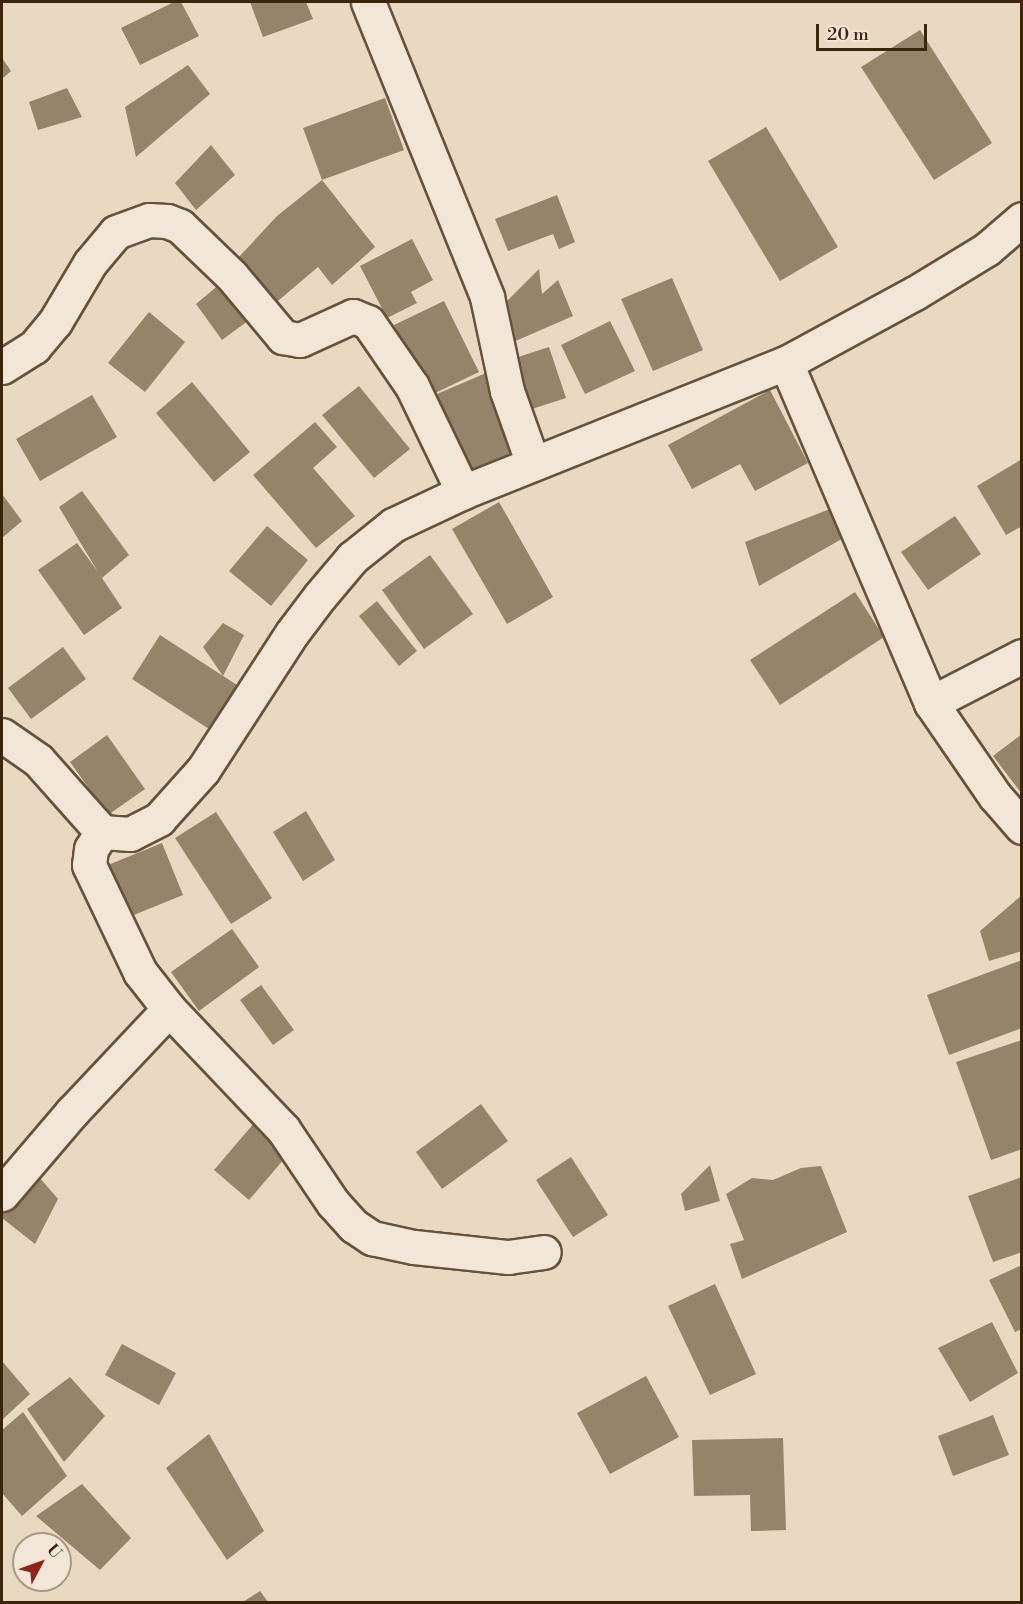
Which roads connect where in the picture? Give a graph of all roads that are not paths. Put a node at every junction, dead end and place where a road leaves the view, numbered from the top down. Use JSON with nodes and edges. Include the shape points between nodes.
{"nodes":[{"id":1,"x":368,"y":2,"type":"edge"},
{"id":2,"x":1022,"y":219,"type":"edge"},
{"id":3,"x":786,"y":363,"type":"junction"},
{"id":4,"x":2,"y":367,"type":"edge"},
{"id":5,"x":533,"y":464,"type":"junction"},
{"id":6,"x":463,"y":492,"type":"junction"},
{"id":7,"x":1022,"y":656,"type":"edge"},
{"id":8,"x":931,"y":703,"type":"junction"},
{"id":9,"x":2,"y":735,"type":"edge"},
{"id":10,"x":1022,"y":827,"type":"edge"},
{"id":11,"x":102,"y":832,"type":"junction"},
{"id":12,"x":169,"y":1009,"type":"junction"},
{"id":13,"x":2,"y":1194,"type":"edge"},
{"id":14,"x":544,"y":1252,"type":"dead end"}],
"edges":[{"from":1,"to":5,"type":"street","via":[[487,297],[507,391]]},
{"from":2,"to":3,"type":"street","via":[[960,266]]},
{"from":3,"to":5,"type":"street"},
{"from":3,"to":8,"type":"street"},
{"from":4,"to":6,"type":"street","via":[[34,347],[55,322],[90,263],[116,232],[148,220],[167,221],[180,226],[232,276],[283,337],[300,340],[353,316],[368,322],[412,386]]},
{"from":5,"to":6,"type":"street"},
{"from":6,"to":11,"type":"street","via":[[393,525],[352,558],[292,633],[203,770],[159,819],[130,834]]},
{"from":7,"to":8,"type":"street"},
{"from":8,"to":10,"type":"street","via":[[995,796]]},
{"from":9,"to":11,"type":"street","via":[[38,760]]},
{"from":11,"to":12,"type":"street","via":[[91,849],[89,865],[140,972]]},
{"from":12,"to":13,"type":"street"},
{"from":12,"to":14,"type":"street","via":[[283,1129],[333,1203],[354,1226],[372,1238],[414,1247],[508,1257]]}]}
